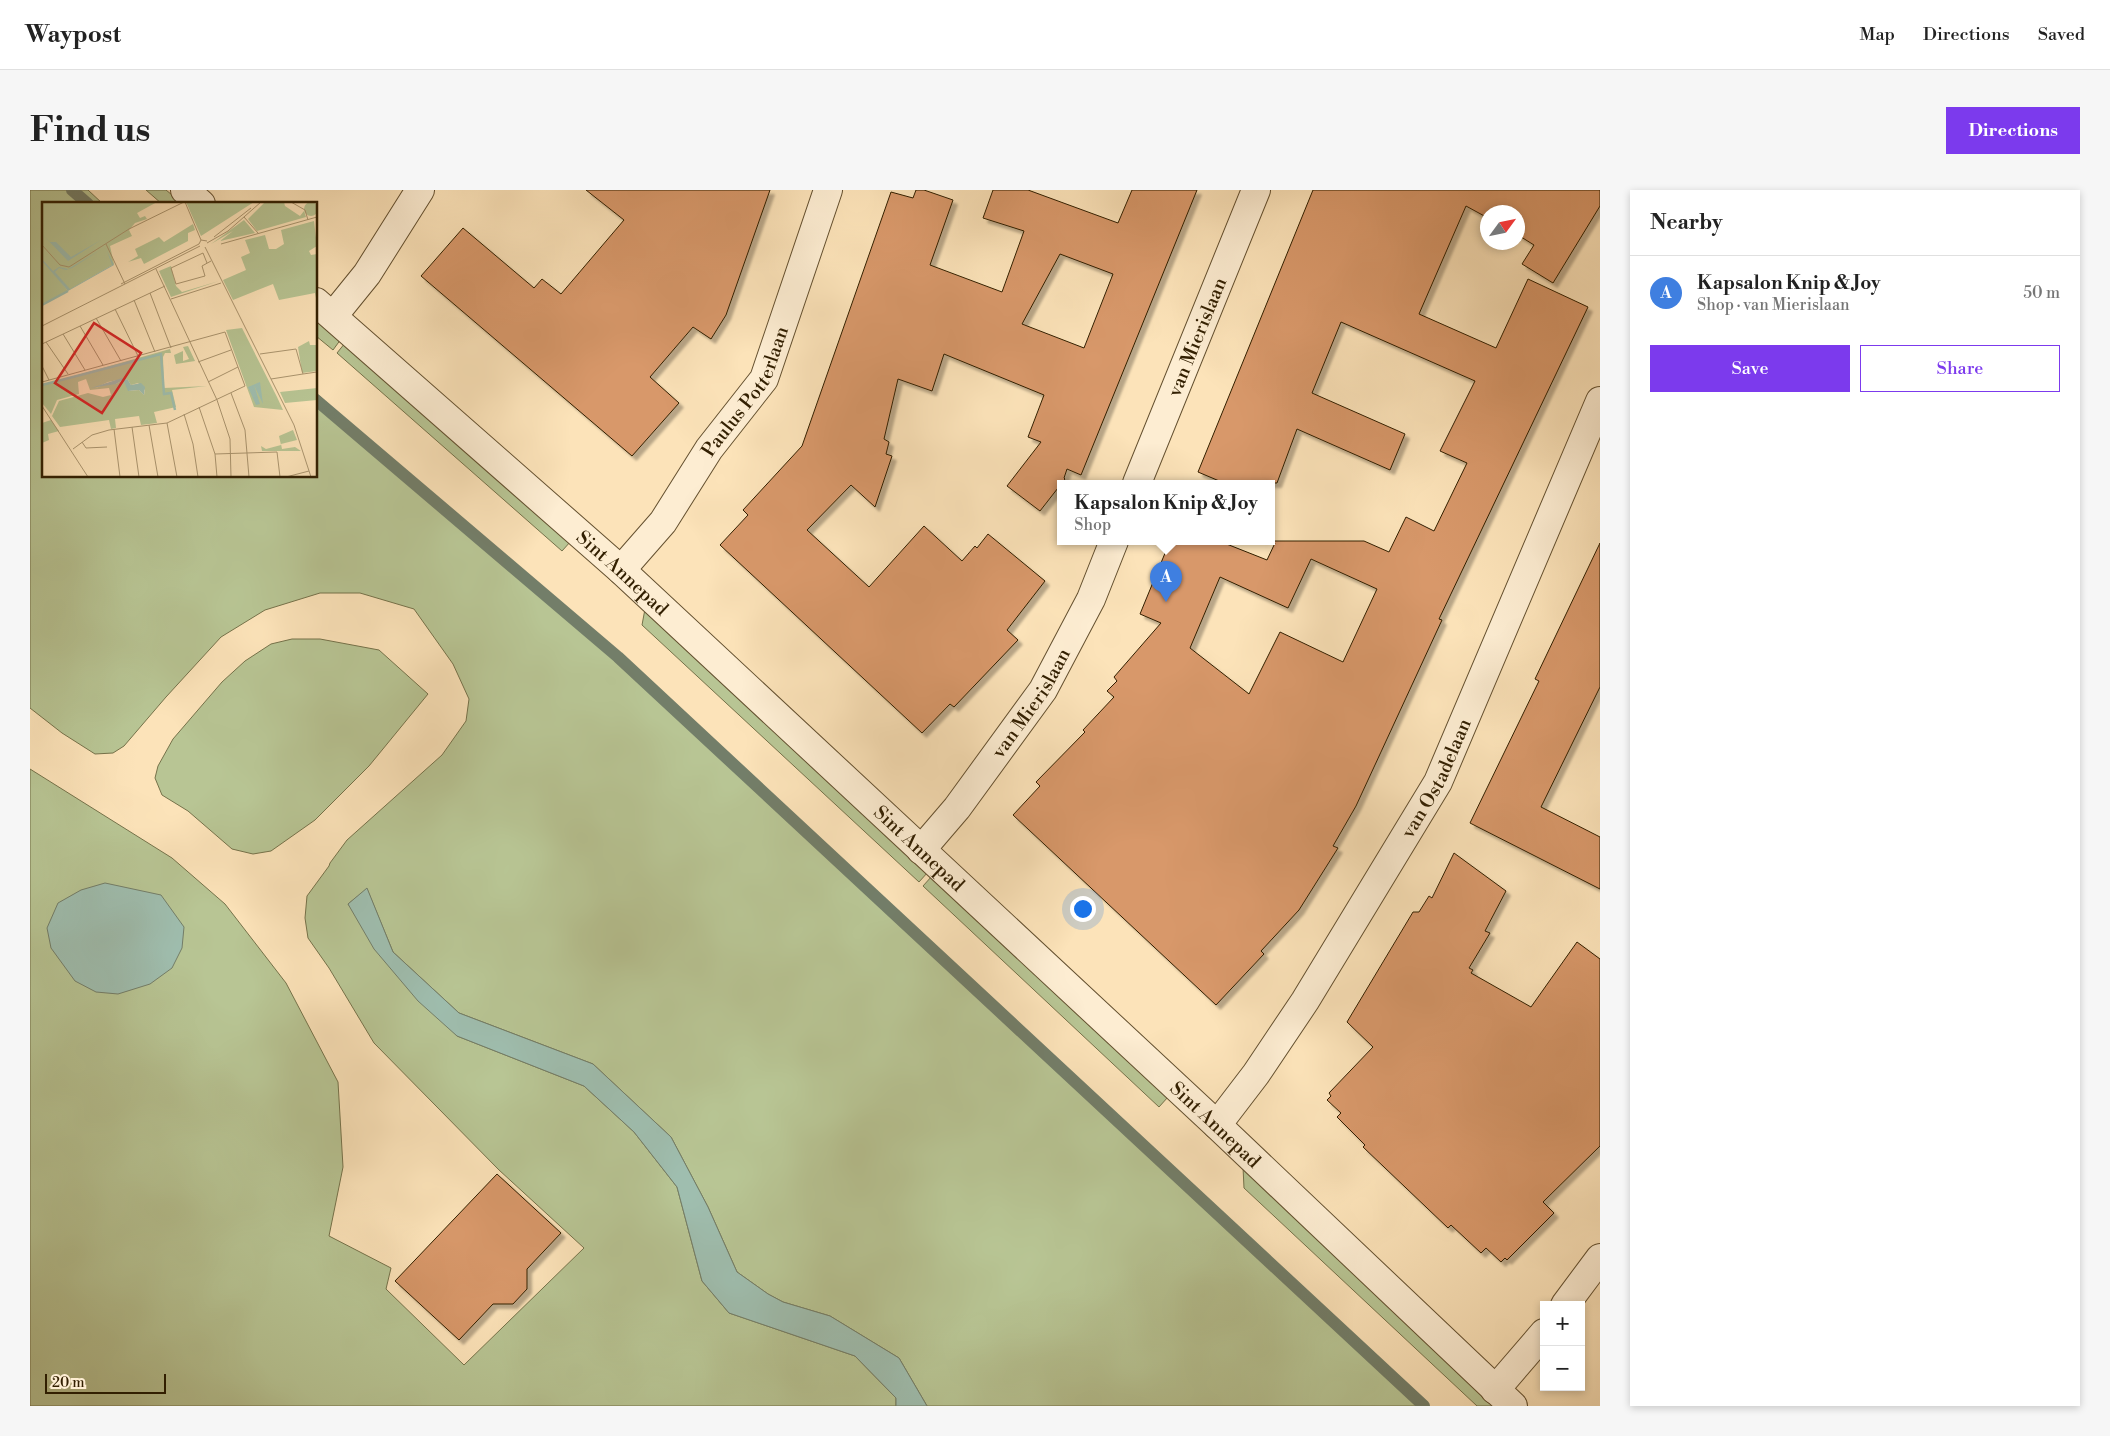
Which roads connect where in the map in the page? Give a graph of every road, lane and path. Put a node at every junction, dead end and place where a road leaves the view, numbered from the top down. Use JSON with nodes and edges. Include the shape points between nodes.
{"nodes":[{"id":1,"x":185,"y":190,"type":"edge"},
{"id":2,"x":420,"y":190,"type":"edge"},
{"id":3,"x":828,"y":190,"type":"edge"},
{"id":4,"x":1256,"y":190,"type":"edge"},
{"id":5,"x":199,"y":202,"type":"edge"},
{"id":6,"x":325,"y":309,"type":"edge"},
{"id":7,"x":1600,"y":401,"type":"edge"},
{"id":8,"x":1138,"y":480,"type":"edge"},
{"id":9,"x":1112,"y":545,"type":"edge"},
{"id":10,"x":621,"y":570,"type":"junction"},
{"id":11,"x":921,"y":850,"type":"junction"},
{"id":12,"x":1217,"y":1125,"type":"junction"},
{"id":13,"x":1600,"y":1258,"type":"edge"},
{"id":14,"x":1568,"y":1301,"type":"edge"},
{"id":15,"x":1540,"y":1340,"type":"edge"},
{"id":16,"x":1504,"y":1398,"type":"edge"}],
"edges":[{"from":1,"to":5,"type":"street"},
{"from":2,"to":6,"type":"street","via":[[367,274]]},
{"from":3,"to":10,"type":"street","name":"Paulus Potterlaan","via":[[764,379],[709,448],[663,522]]},
{"from":4,"to":8,"type":"street","name":"van Mierislaan"},
{"from":6,"to":10,"type":"street","name":"Sint Annepad"},
{"from":7,"to":12,"type":"street","name":"van Ostadelaan","via":[[1438,782],[1305,1001]]},
{"from":9,"to":11,"type":"street","name":"van Mierislaan","via":[[1091,599],[1043,690],[957,808]]},
{"from":10,"to":11,"type":"street","name":"Sint Annepad"},
{"from":11,"to":12,"type":"street","name":"Sint Annepad"},
{"from":12,"to":16,"type":"street","name":"Sint Annepad"},
{"from":13,"to":14,"type":"street"},
{"from":15,"to":16,"type":"street"}]}
